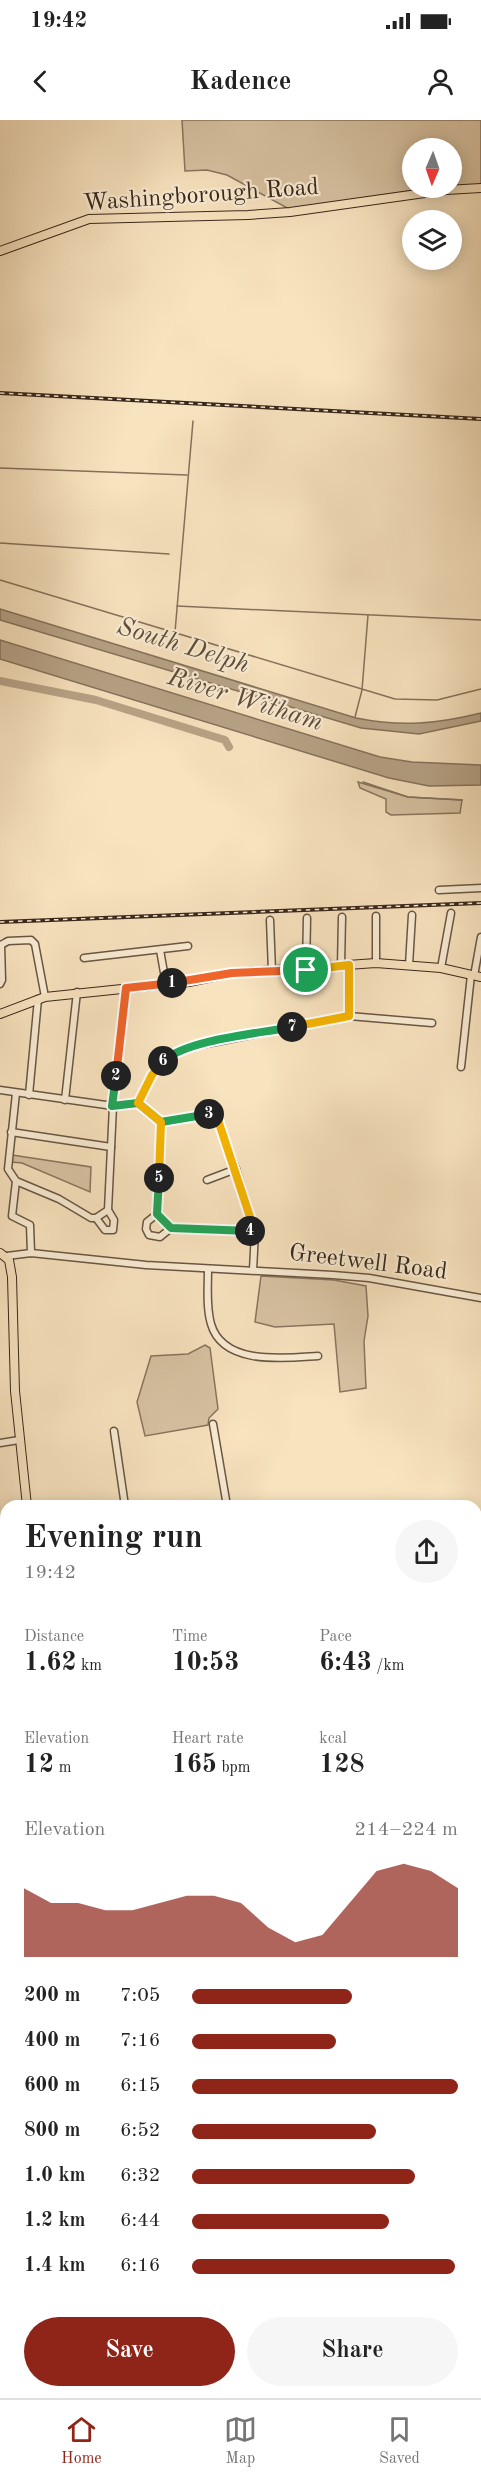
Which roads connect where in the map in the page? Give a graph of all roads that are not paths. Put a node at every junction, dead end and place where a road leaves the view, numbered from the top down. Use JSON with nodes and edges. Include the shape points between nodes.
{"nodes":[{"id":1,"x":481,"y":188,"type":"edge"},
{"id":2,"x":0,"y":251,"type":"edge"},
{"id":3,"x":481,"y":888,"type":"edge"},
{"id":4,"x":439,"y":890,"type":"dead end"},
{"id":5,"x":451,"y":912,"type":"dead end"},
{"id":6,"x":412,"y":915,"type":"dead end"},
{"id":7,"x":376,"y":916,"type":"dead end"},
{"id":8,"x":342,"y":917,"type":"dead end"},
{"id":9,"x":307,"y":918,"type":"dead end"},
{"id":10,"x":270,"y":920,"type":"dead end"},
{"id":11,"x":481,"y":937,"type":"edge"},
{"id":12,"x":188,"y":946,"type":"dead end"},
{"id":13,"x":160,"y":950,"type":"junction"},
{"id":14,"x":0,"y":952,"type":"edge"},
{"id":15,"x":84,"y":958,"type":"dead end"},
{"id":16,"x":376,"y":963,"type":"junction"},
{"id":17,"x":409,"y":965,"type":"junction"},
{"id":18,"x":345,"y":966,"type":"junction"},
{"id":19,"x":441,"y":968,"type":"junction"},
{"id":20,"x":306,"y":970,"type":"junction"},
{"id":21,"x":272,"y":971,"type":"junction"},
{"id":22,"x":475,"y":976,"type":"edge"},
{"id":23,"x":0,"y":984,"type":"edge"},
{"id":24,"x":166,"y":984,"type":"junction"},
{"id":25,"x":126,"y":988,"type":"junction"},
{"id":26,"x":77,"y":992,"type":"junction"},
{"id":27,"x":42,"y":998,"type":"junction"},
{"id":28,"x":0,"y":1014,"type":"edge"},
{"id":29,"x":349,"y":1016,"type":"junction"},
{"id":30,"x":432,"y":1023,"type":"dead end"},
{"id":31,"x":461,"y":1067,"type":"dead end"},
{"id":32,"x":0,"y":1090,"type":"edge"},
{"id":33,"x":16,"y":1093,"type":"junction"},
{"id":34,"x":29,"y":1095,"type":"junction"},
{"id":35,"x":65,"y":1100,"type":"junction"},
{"id":36,"x":138,"y":1103,"type":"junction"},
{"id":37,"x":112,"y":1106,"type":"junction"},
{"id":38,"x":161,"y":1122,"type":"junction"},
{"id":39,"x":11,"y":1132,"type":"junction"},
{"id":40,"x":111,"y":1147,"type":"junction"},
{"id":41,"x":236,"y":1169,"type":"junction"},
{"id":42,"x":207,"y":1180,"type":"dead end"},
{"id":43,"x":16,"y":1181,"type":"junction"},
{"id":44,"x":108,"y":1210,"type":"junction"},
{"id":45,"x":157,"y":1214,"type":"junction"},
{"id":46,"x":96,"y":1218,"type":"junction"},
{"id":47,"x":171,"y":1228,"type":"junction"},
{"id":48,"x":255,"y":1232,"type":"junction"},
{"id":49,"x":31,"y":1252,"type":"junction"},
{"id":50,"x":3,"y":1255,"type":"edge"},
{"id":51,"x":208,"y":1269,"type":"junction"},
{"id":52,"x":253,"y":1270,"type":"junction"},
{"id":53,"x":481,"y":1298,"type":"edge"},
{"id":54,"x":318,"y":1356,"type":"dead end"},
{"id":55,"x":213,"y":1424,"type":"dead end"},
{"id":56,"x":114,"y":1431,"type":"dead end"},
{"id":57,"x":19,"y":1440,"type":"junction"},
{"id":58,"x":0,"y":1443,"type":"edge"},
{"id":59,"x":26,"y":1500,"type":"edge"},
{"id":60,"x":124,"y":1500,"type":"edge"},
{"id":61,"x":226,"y":1500,"type":"edge"},
{"id":62,"x":0,"y":2142,"type":"edge"},
{"id":63,"x":0,"y":2147,"type":"edge"}],
"edges":[{"from":1,"to":2,"type":"main road","name":"Washingborough Road","via":[[299,211],[89,219]]},
{"from":3,"to":4,"type":"street"},
{"from":5,"to":19,"type":"street"},
{"from":6,"to":17,"type":"street"},
{"from":7,"to":16,"type":"street"},
{"from":8,"to":18,"type":"street"},
{"from":9,"to":20,"type":"street"},
{"from":10,"to":21,"type":"street"},
{"from":11,"to":22,"type":"street"},
{"from":12,"to":13,"type":"street"},
{"from":13,"to":15,"type":"street"},
{"from":13,"to":24,"type":"street"},
{"from":14,"to":23,"type":"street"},
{"from":14,"to":27,"type":"street","via":[[4,942],[31,940],[35,944]]},
{"from":16,"to":17,"type":"main road"},
{"from":16,"to":18,"type":"main road"},
{"from":17,"to":19,"type":"main road"},
{"from":18,"to":20,"type":"main road"},
{"from":18,"to":29,"type":"street"},
{"from":19,"to":22,"type":"main road"},
{"from":20,"to":21,"type":"main road"},
{"from":21,"to":24,"type":"main road"},
{"from":22,"to":31,"type":"street"},
{"from":24,"to":25,"type":"main road"},
{"from":25,"to":26,"type":"main road"},
{"from":25,"to":37,"type":"street"},
{"from":26,"to":27,"type":"main road"},
{"from":26,"to":35,"type":"street"},
{"from":27,"to":28,"type":"main road"},
{"from":27,"to":34,"type":"street"},
{"from":29,"to":30,"type":"street"},
{"from":29,"to":36,"type":"street","via":[[173,1053],[160,1063]]},
{"from":32,"to":33,"type":"street"},
{"from":33,"to":34,"type":"street"},
{"from":33,"to":39,"type":"street"},
{"from":34,"to":35,"type":"street"},
{"from":35,"to":37,"type":"street"},
{"from":36,"to":37,"type":"street"},
{"from":36,"to":38,"type":"street"},
{"from":37,"to":40,"type":"street"},
{"from":38,"to":41,"type":"street","via":[[216,1116]]},
{"from":38,"to":45,"type":"street"},
{"from":39,"to":40,"type":"street"},
{"from":39,"to":43,"type":"street","via":[[8,1170]]},
{"from":40,"to":44,"type":"street"},
{"from":41,"to":42,"type":"street"},
{"from":41,"to":48,"type":"street"},
{"from":43,"to":46,"type":"street"},
{"from":43,"to":49,"type":"street","via":[[12,1216],[30,1225]]},
{"from":44,"to":46,"type":"street"},
{"from":44,"to":46,"type":"street","via":[[114,1220],[113,1230],[105,1230]]},
{"from":45,"to":47,"type":"street"},
{"from":45,"to":47,"type":"street","via":[[147,1222],[149,1235],[160,1237]]},
{"from":47,"to":48,"type":"street"},
{"from":48,"to":52,"type":"street"},
{"from":49,"to":50,"type":"street","name":"Greetwell Road"},
{"from":49,"to":51,"type":"street","name":"Greetwell Road"},
{"from":50,"to":57,"type":"main road","via":[[12,1276]]},
{"from":51,"to":52,"type":"street","name":"Greetwell Road"},
{"from":51,"to":54,"type":"street","via":[[211,1324],[226,1346],[256,1356]]},
{"from":52,"to":53,"type":"street","name":"Greetwell Road","via":[[369,1278]]},
{"from":55,"to":61,"type":"street"},
{"from":56,"to":60,"type":"street"},
{"from":57,"to":58,"type":"street"},
{"from":57,"to":59,"type":"main road"},
{"from":62,"to":63,"type":"street"}]}
